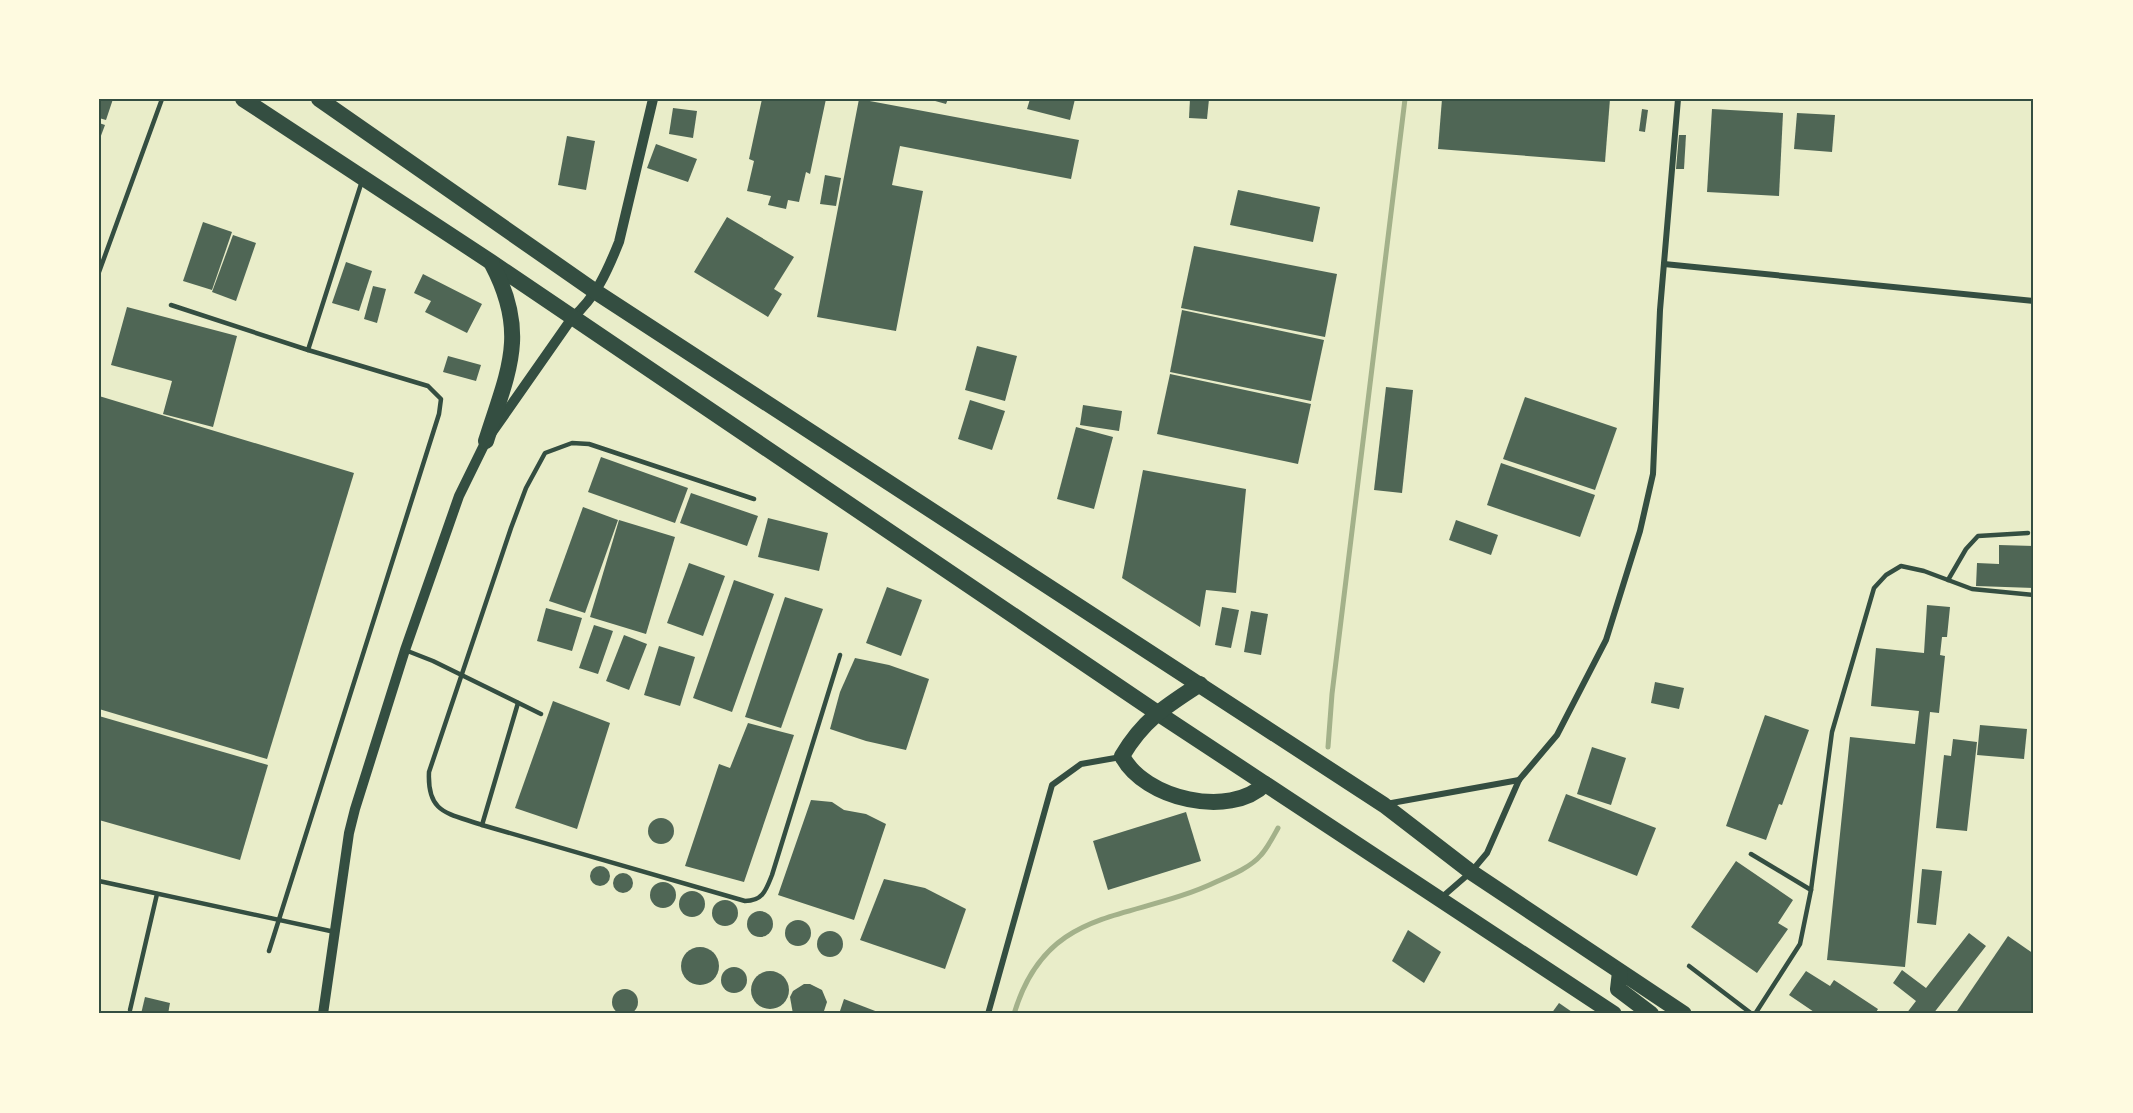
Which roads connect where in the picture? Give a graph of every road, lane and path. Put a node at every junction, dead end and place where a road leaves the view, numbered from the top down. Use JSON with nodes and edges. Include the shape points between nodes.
{"nodes":[{"id":1,"x":162,"y":99,"type":"edge"},
{"id":2,"x":243,"y":99,"type":"edge"},
{"id":3,"x":320,"y":99,"type":"edge"},
{"id":4,"x":653,"y":99,"type":"edge"},
{"id":5,"x":1678,"y":99,"type":"edge"},
{"id":6,"x":362,"y":179,"type":"junction"},
{"id":7,"x":491,"y":262,"type":"junction"},
{"id":8,"x":1664,"y":264,"type":"junction"},
{"id":9,"x":99,"y":272,"type":"edge"},
{"id":10,"x":596,"y":292,"type":"junction"},
{"id":11,"x":2034,"y":301,"type":"edge"},
{"id":12,"x":171,"y":305,"type":"dead end"},
{"id":13,"x":572,"y":318,"type":"junction"},
{"id":14,"x":308,"y":350,"type":"junction"},
{"id":15,"x":486,"y":441,"type":"junction"},
{"id":16,"x":754,"y":499,"type":"dead end"},
{"id":17,"x":2028,"y":533,"type":"dead end"},
{"id":18,"x":1947,"y":580,"type":"junction"},
{"id":19,"x":2034,"y":596,"type":"edge"},
{"id":20,"x":405,"y":651,"type":"junction"},
{"id":21,"x":840,"y":655,"type":"dead end"},
{"id":22,"x":462,"y":676,"type":"junction"},
{"id":23,"x":1200,"y":684,"type":"junction"},
{"id":24,"x":519,"y":703,"type":"junction"},
{"id":25,"x":1156,"y":712,"type":"junction"},
{"id":26,"x":541,"y":714,"type":"dead end"},
{"id":27,"x":1122,"y":756,"type":"junction"},
{"id":28,"x":1519,"y":780,"type":"junction"},
{"id":29,"x":1265,"y":784,"type":"junction"},
{"id":30,"x":1384,"y":805,"type":"junction"},
{"id":31,"x":482,"y":825,"type":"junction"},
{"id":32,"x":1751,"y":854,"type":"dead end"},
{"id":33,"x":1471,"y":872,"type":"junction"},
{"id":34,"x":99,"y":881,"type":"edge"},
{"id":35,"x":1811,"y":890,"type":"junction"},
{"id":36,"x":156,"y":894,"type":"junction"},
{"id":37,"x":1440,"y":898,"type":"junction"},
{"id":38,"x":280,"y":919,"type":"junction"},
{"id":39,"x":335,"y":932,"type":"junction"},
{"id":40,"x":269,"y":951,"type":"dead end"},
{"id":41,"x":1689,"y":966,"type":"dead end"},
{"id":42,"x":1620,"y":972,"type":"junction"},
{"id":43,"x":130,"y":1010,"type":"dead end"},
{"id":44,"x":323,"y":1014,"type":"edge"},
{"id":45,"x":988,"y":1014,"type":"edge"},
{"id":46,"x":1614,"y":1014,"type":"edge"},
{"id":47,"x":1651,"y":1014,"type":"edge"},
{"id":48,"x":1684,"y":1014,"type":"edge"},
{"id":49,"x":1754,"y":1014,"type":"edge"}],
"edges":[{"from":1,"to":9,"type":"lane"},
{"from":2,"to":6,"type":"highway"},
{"from":3,"to":10,"type":"highway"},
{"from":4,"to":10,"type":"street","via":[[619,242]]},
{"from":5,"to":8,"type":"street"},
{"from":6,"to":7,"type":"highway"},
{"from":6,"to":14,"type":"lane"},
{"from":7,"to":13,"type":"highway"},
{"from":7,"to":15,"type":"highway","via":[[506,291],[513,329],[508,372]]},
{"from":8,"to":11,"type":"street"},
{"from":8,"to":28,"type":"street","via":[[1653,474],[1640,531],[1606,640],[1557,735]]},
{"from":10,"to":13,"type":"street"},
{"from":10,"to":23,"type":"highway"},
{"from":12,"to":14,"type":"lane"},
{"from":13,"to":15,"type":"street"},
{"from":13,"to":25,"type":"highway"},
{"from":14,"to":38,"type":"lane","via":[[428,386],[441,399]]},
{"from":15,"to":20,"type":"street","via":[[459,496]]},
{"from":16,"to":22,"type":"lane","via":[[589,444],[572,443],[546,453],[510,528]]},
{"from":17,"to":18,"type":"lane","via":[[1978,536]]},
{"from":18,"to":19,"type":"lane","via":[[1972,589]]},
{"from":18,"to":35,"type":"lane","via":[[1901,567],[1874,588],[1832,732]]},
{"from":20,"to":22,"type":"lane"},
{"from":20,"to":39,"type":"street","via":[[352,821]]},
{"from":21,"to":31,"type":"lane","via":[[772,875],[764,894],[755,901]]},
{"from":22,"to":24,"type":"lane"},
{"from":22,"to":31,"type":"lane","via":[[429,772],[428,790],[432,801],[445,812]]},
{"from":23,"to":25,"type":"highway"},
{"from":23,"to":30,"type":"highway"},
{"from":24,"to":26,"type":"lane"},
{"from":24,"to":31,"type":"lane"},
{"from":25,"to":27,"type":"highway"},
{"from":25,"to":29,"type":"highway"},
{"from":27,"to":29,"type":"highway","via":[[1130,771],[1160,792],[1200,801],[1238,799],[1255,794]]},
{"from":27,"to":45,"type":"street","via":[[1081,764],[1052,785]]},
{"from":28,"to":30,"type":"street"},
{"from":28,"to":33,"type":"street","via":[[1487,853]]},
{"from":29,"to":37,"type":"highway"},
{"from":30,"to":33,"type":"highway"},
{"from":32,"to":35,"type":"lane"},
{"from":33,"to":37,"type":"street"},
{"from":33,"to":42,"type":"highway"},
{"from":34,"to":36,"type":"lane"},
{"from":35,"to":49,"type":"lane","via":[[1800,944]]},
{"from":36,"to":38,"type":"lane"},
{"from":36,"to":43,"type":"lane"},
{"from":37,"to":46,"type":"highway"},
{"from":38,"to":39,"type":"lane"},
{"from":38,"to":40,"type":"lane"},
{"from":39,"to":44,"type":"street"},
{"from":41,"to":49,"type":"lane"},
{"from":42,"to":47,"type":"highway","via":[[1618,989]]},
{"from":42,"to":48,"type":"highway"}]}
